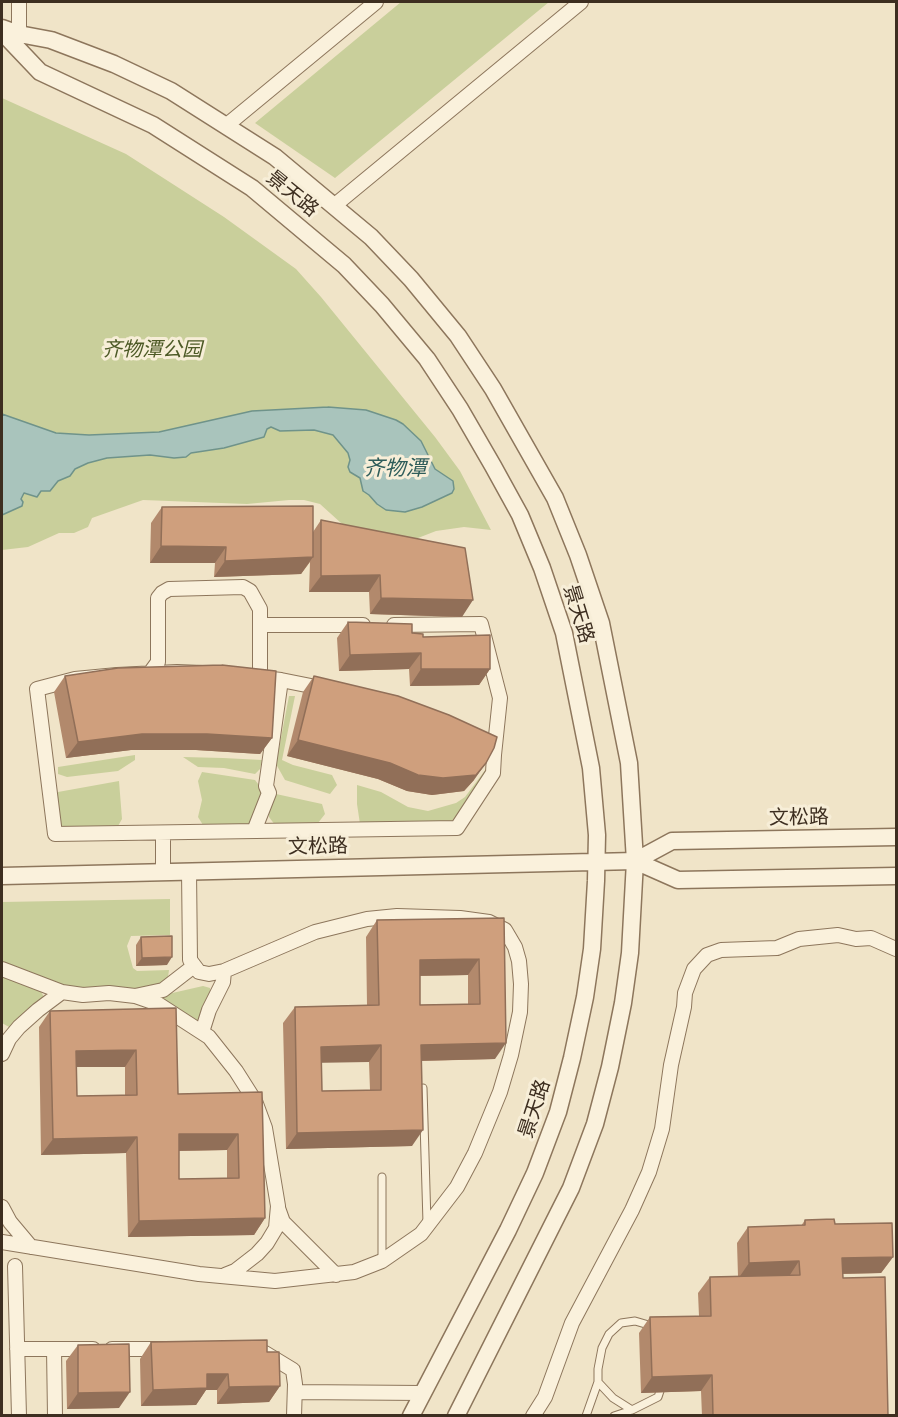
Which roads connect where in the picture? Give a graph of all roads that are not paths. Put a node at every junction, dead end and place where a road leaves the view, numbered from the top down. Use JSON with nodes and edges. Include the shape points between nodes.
{"nodes":[{"id":1,"x":19,"y":2,"type":"edge"},
{"id":2,"x":376,"y":2,"type":"edge"},
{"id":3,"x":580,"y":2,"type":"edge"},
{"id":4,"x":2,"y":30,"type":"edge"},
{"id":5,"x":19,"y":34,"type":"junction"},
{"id":6,"x":227,"y":125,"type":"junction"},
{"id":7,"x":335,"y":206,"type":"junction"},
{"id":8,"x":260,"y":625,"type":"junction"},
{"id":9,"x":150,"y":673,"type":"junction"},
{"id":10,"x":260,"y":678,"type":"junction"},
{"id":11,"x":281,"y":680,"type":"junction"},
{"id":12,"x":494,"y":754,"type":"junction"},
{"id":13,"x":254,"y":831,"type":"junction"},
{"id":14,"x":163,"y":833,"type":"junction"},
{"id":15,"x":897,"y":837,"type":"edge"},
{"id":16,"x":597,"y":861,"type":"junction"},
{"id":17,"x":635,"y":861,"type":"junction"},
{"id":18,"x":189,"y":871,"type":"junction"},
{"id":19,"x":163,"y":872,"type":"junction"},
{"id":20,"x":2,"y":876,"type":"edge"},
{"id":21,"x":897,"y":876,"type":"edge"},
{"id":22,"x":897,"y":949,"type":"edge"},
{"id":23,"x":194,"y":966,"type":"junction"},
{"id":24,"x":2,"y":969,"type":"edge"},
{"id":25,"x":224,"y":971,"type":"junction"},
{"id":26,"x":63,"y":992,"type":"junction"},
{"id":27,"x":135,"y":996,"type":"junction"},
{"id":28,"x":202,"y":1032,"type":"junction"},
{"id":29,"x":2,"y":1054,"type":"edge"},
{"id":30,"x":423,"y":1088,"type":"edge"},
{"id":31,"x":382,"y":1177,"type":"dead end"},
{"id":32,"x":278,"y":1206,"type":"junction"},
{"id":33,"x":2,"y":1207,"type":"edge"},
{"id":34,"x":427,"y":1226,"type":"junction"},
{"id":35,"x":2,"y":1242,"type":"edge"},
{"id":36,"x":31,"y":1246,"type":"junction"},
{"id":37,"x":382,"y":1261,"type":"junction"},
{"id":38,"x":15,"y":1266,"type":"dead end"},
{"id":39,"x":336,"y":1275,"type":"junction"},
{"id":40,"x":223,"y":1276,"type":"junction"},
{"id":41,"x":657,"y":1335,"type":"edge"},
{"id":42,"x":253,"y":1348,"type":"edge"},
{"id":43,"x":17,"y":1349,"type":"junction"},
{"id":44,"x":54,"y":1349,"type":"junction"},
{"id":45,"x":183,"y":1349,"type":"edge"},
{"id":46,"x":664,"y":1379,"type":"edge"},
{"id":47,"x":598,"y":1382,"type":"junction"},
{"id":48,"x":295,"y":1392,"type":"junction"},
{"id":49,"x":422,"y":1393,"type":"junction"},
{"id":50,"x":632,"y":1410,"type":"junction"},
{"id":51,"x":18,"y":1416,"type":"edge"},
{"id":52,"x":55,"y":1416,"type":"edge"},
{"id":53,"x":294,"y":1416,"type":"edge"},
{"id":54,"x":411,"y":1416,"type":"edge"},
{"id":55,"x":456,"y":1416,"type":"edge"},
{"id":56,"x":533,"y":1416,"type":"edge"},
{"id":57,"x":586,"y":1416,"type":"edge"},
{"id":58,"x":614,"y":1416,"type":"edge"}],
"edges":[{"from":1,"to":5,"type":"street"},
{"from":2,"to":6,"type":"street"},
{"from":3,"to":7,"type":"street"},
{"from":4,"to":5,"type":"street","name":"景天路"},
{"from":4,"to":16,"type":"street","name":"景天路","via":[[40,72],[153,125],[252,188],[344,265],[427,359],[520,514],[542,568],[564,633],[591,768]]},
{"from":5,"to":6,"type":"street","name":"景天路","via":[[51,40],[114,64],[171,91]]},
{"from":6,"to":7,"type":"street","name":"景天路","via":[[275,157]]},
{"from":7,"to":17,"type":"street","name":"景天路","via":[[411,279],[458,336],[555,498],[601,623],[616,689],[629,763]]},
{"from":8,"to":9,"type":"street","via":[[257,599],[243,587],[169,589],[158,598],[159,653]]},
{"from":8,"to":10,"type":"street"},
{"from":8,"to":12,"type":"street","via":[[481,624],[500,698]]},
{"from":9,"to":10,"type":"street"},
{"from":9,"to":14,"type":"street","via":[[75,680],[37,689],[55,834]]},
{"from":10,"to":11,"type":"street"},
{"from":11,"to":12,"type":"street","via":[[400,710],[487,743]]},
{"from":11,"to":13,"type":"street","via":[[266,786],[269,793]]},
{"from":12,"to":13,"type":"street","via":[[492,773],[457,828]]},
{"from":13,"to":14,"type":"street"},
{"from":14,"to":19,"type":"street"},
{"from":15,"to":17,"type":"street","name":"文松路","via":[[672,841]]},
{"from":16,"to":17,"type":"street","name":"文松路"},
{"from":16,"to":18,"type":"street","name":"文松路"},
{"from":16,"to":49,"type":"street","name":"景天路","via":[[585,997],[558,1112],[508,1230]]},
{"from":17,"to":21,"type":"street","name":"文松路","via":[[678,880]]},
{"from":17,"to":55,"type":"street","name":"景天路","via":[[623,1003],[595,1124],[566,1198]]},
{"from":18,"to":19,"type":"street","name":"文松路"},
{"from":18,"to":23,"type":"street","via":[[190,960]]},
{"from":19,"to":20,"type":"street","name":"文松路"},
{"from":22,"to":56,"type":"street","via":[[871,938],[838,935],[799,939],[777,948],[721,950],[707,955],[694,969],[685,993],[662,1129],[649,1172],[572,1323],[545,1397]]},
{"from":23,"to":25,"type":"street","via":[[209,974]]},
{"from":23,"to":27,"type":"street","via":[[163,990]]},
{"from":24,"to":26,"type":"street"},
{"from":25,"to":28,"type":"street"},
{"from":25,"to":34,"type":"street","via":[[315,932],[367,919],[460,918],[489,922],[505,930],[517,954],[521,984],[511,1055],[475,1153],[457,1187]]},
{"from":26,"to":27,"type":"street"},
{"from":26,"to":29,"type":"street","via":[[19,1027]]},
{"from":27,"to":28,"type":"street","via":[[158,1004]]},
{"from":28,"to":32,"type":"street","via":[[236,1071],[255,1101],[265,1128]]},
{"from":30,"to":34,"type":"lane"},
{"from":31,"to":37,"type":"lane"},
{"from":32,"to":39,"type":"street","via":[[283,1222]]},
{"from":32,"to":40,"type":"street","via":[[276,1228],[267,1243],[235,1271]]},
{"from":33,"to":36,"type":"street"},
{"from":34,"to":37,"type":"street"},
{"from":35,"to":36,"type":"street"},
{"from":36,"to":40,"type":"street"},
{"from":37,"to":39,"type":"street"},
{"from":38,"to":43,"type":"street"},
{"from":39,"to":40,"type":"street","via":[[275,1281]]},
{"from":41,"to":47,"type":"lane","via":[[651,1325],[621,1323],[602,1348]]},
{"from":42,"to":48,"type":"street","via":[[293,1370]]},
{"from":43,"to":44,"type":"street"},
{"from":43,"to":51,"type":"street"},
{"from":44,"to":45,"type":"street"},
{"from":44,"to":52,"type":"street"},
{"from":46,"to":50,"type":"lane","via":[[658,1397]]},
{"from":47,"to":50,"type":"lane"},
{"from":47,"to":57,"type":"lane"},
{"from":48,"to":49,"type":"street"},
{"from":48,"to":53,"type":"street"},
{"from":49,"to":54,"type":"street","name":"景天路"},
{"from":50,"to":58,"type":"lane"}]}
